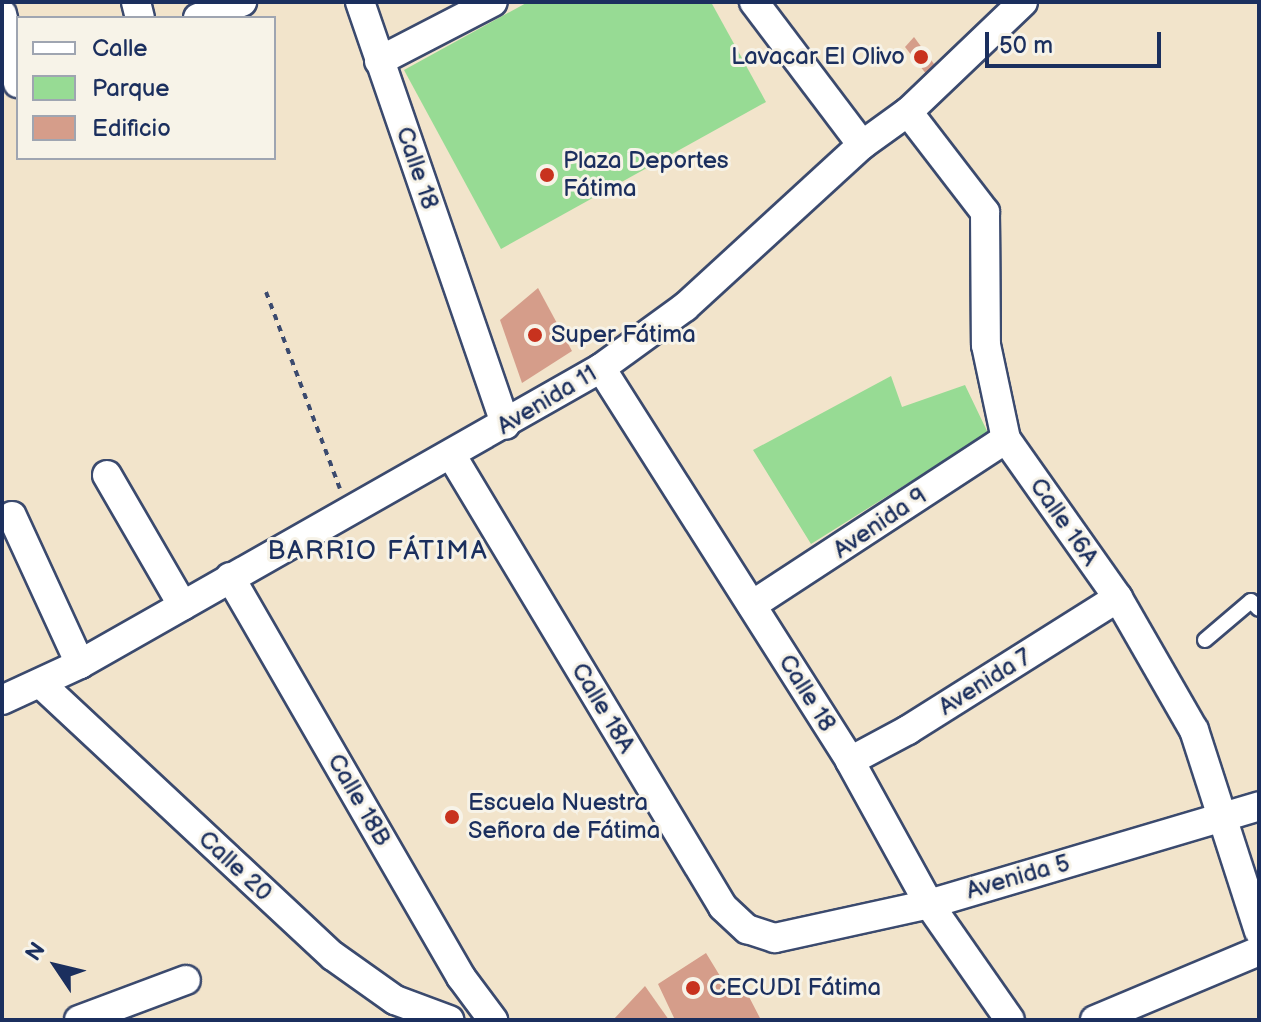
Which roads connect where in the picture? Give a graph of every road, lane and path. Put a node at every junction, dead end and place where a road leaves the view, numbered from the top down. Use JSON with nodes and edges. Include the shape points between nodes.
{"nodes":[{"id":1,"x":242,"y":2,"type":"edge"},
{"id":2,"x":360,"y":2,"type":"edge"},
{"id":3,"x":493,"y":2,"type":"edge"},
{"id":4,"x":754,"y":2,"type":"edge"},
{"id":5,"x":1023,"y":2,"type":"edge"},
{"id":6,"x":2,"y":14,"type":"edge"},
{"id":7,"x":204,"y":16,"type":"edge"},
{"id":8,"x":379,"y":61,"type":"junction"},
{"id":9,"x":16,"y":74,"type":"edge"},
{"id":10,"x":908,"y":112,"type":"junction"},
{"id":11,"x":862,"y":145,"type":"junction"},
{"id":12,"x":266,"y":292,"type":"dead end"},
{"id":13,"x":601,"y":368,"type":"junction"},
{"id":14,"x":506,"y":425,"type":"junction"},
{"id":15,"x":1006,"y":439,"type":"junction"},
{"id":16,"x":452,"y":456,"type":"junction"},
{"id":17,"x":107,"y":475,"type":"dead end"},
{"id":18,"x":348,"y":509,"type":"junction"},
{"id":19,"x":12,"y":516,"type":"dead end"},
{"id":20,"x":230,"y":577,"type":"junction"},
{"id":21,"x":1118,"y":598,"type":"junction"},
{"id":22,"x":752,"y":605,"type":"junction"},
{"id":23,"x":183,"y":606,"type":"junction"},
{"id":24,"x":1259,"y":609,"type":"edge"},
{"id":25,"x":1205,"y":640,"type":"dead end"},
{"id":26,"x":80,"y":664,"type":"junction"},
{"id":27,"x":41,"y":684,"type":"junction"},
{"id":28,"x":2,"y":700,"type":"edge"},
{"id":29,"x":850,"y":761,"type":"junction"},
{"id":30,"x":1259,"y":806,"type":"edge"},
{"id":31,"x":1221,"y":819,"type":"junction"},
{"id":32,"x":929,"y":904,"type":"junction"},
{"id":33,"x":1259,"y":931,"type":"edge"},
{"id":34,"x":775,"y":938,"type":"joint"},
{"id":35,"x":1259,"y":951,"type":"edge"},
{"id":36,"x":186,"y":980,"type":"dead end"},
{"id":37,"x":411,"y":1013,"type":"edge"},
{"id":38,"x":79,"y":1020,"type":"edge"},
{"id":39,"x":449,"y":1020,"type":"edge"},
{"id":40,"x":493,"y":1020,"type":"edge"},
{"id":41,"x":1010,"y":1020,"type":"edge"},
{"id":42,"x":1095,"y":1020,"type":"edge"}],
"edges":[{"from":1,"to":7,"type":"street"},
{"from":2,"to":8,"type":"street","name":"Calle 18"},
{"from":3,"to":8,"type":"street"},
{"from":4,"to":11,"type":"street"},
{"from":5,"to":10,"type":"street","name":"Avenida 11"},
{"from":6,"to":9,"type":"street"},
{"from":8,"to":14,"type":"street","name":"Calle 18"},
{"from":10,"to":11,"type":"street","name":"Avenida 11"},
{"from":10,"to":15,"type":"street","name":"Calle 16A","via":[[985,212],[986,345]]},
{"from":11,"to":13,"type":"street","name":"Avenida 11","via":[[685,307]]},
{"from":12,"to":18,"type":"path"},
{"from":13,"to":14,"type":"street","name":"Avenida 11"},
{"from":13,"to":22,"type":"street","name":"Calle 18"},
{"from":14,"to":16,"type":"street","name":"Avenida 11"},
{"from":15,"to":21,"type":"street","name":"Calle 16A"},
{"from":15,"to":22,"type":"street","name":"Avenida 9"},
{"from":16,"to":18,"type":"street","name":"Avenida 11"},
{"from":16,"to":34,"type":"street","name":"Calle 18A","via":[[723,907],[747,929]]},
{"from":17,"to":23,"type":"street"},
{"from":18,"to":20,"type":"street","name":"Avenida 11"},
{"from":19,"to":26,"type":"street"},
{"from":20,"to":23,"type":"street","name":"Avenida 11"},
{"from":20,"to":40,"type":"street","name":"Calle 18B","via":[[461,977]]},
{"from":21,"to":29,"type":"street","name":"Avenida 7"},
{"from":21,"to":31,"type":"street","name":"Calle 16A","via":[[1194,730]]},
{"from":22,"to":29,"type":"street","name":"Calle 18"},
{"from":23,"to":26,"type":"street","name":"Avenida 11"},
{"from":24,"to":25,"type":"lane","via":[[1251,601]]},
{"from":26,"to":27,"type":"street","name":"Avenida 11"},
{"from":27,"to":28,"type":"street","name":"Avenida 11"},
{"from":27,"to":37,"type":"street","name":"Calle 20","via":[[333,956]]},
{"from":29,"to":32,"type":"street","name":"Calle 18"},
{"from":30,"to":31,"type":"street","name":"Avenida 5"},
{"from":31,"to":32,"type":"street","name":"Avenida 5"},
{"from":31,"to":33,"type":"street","name":"Calle 16A"},
{"from":32,"to":34,"type":"street","name":"Avenida 5"},
{"from":32,"to":41,"type":"street","name":"Calle 18"},
{"from":35,"to":42,"type":"street"},
{"from":36,"to":38,"type":"street"},
{"from":37,"to":39,"type":"street","name":"Calle 20"}]}
